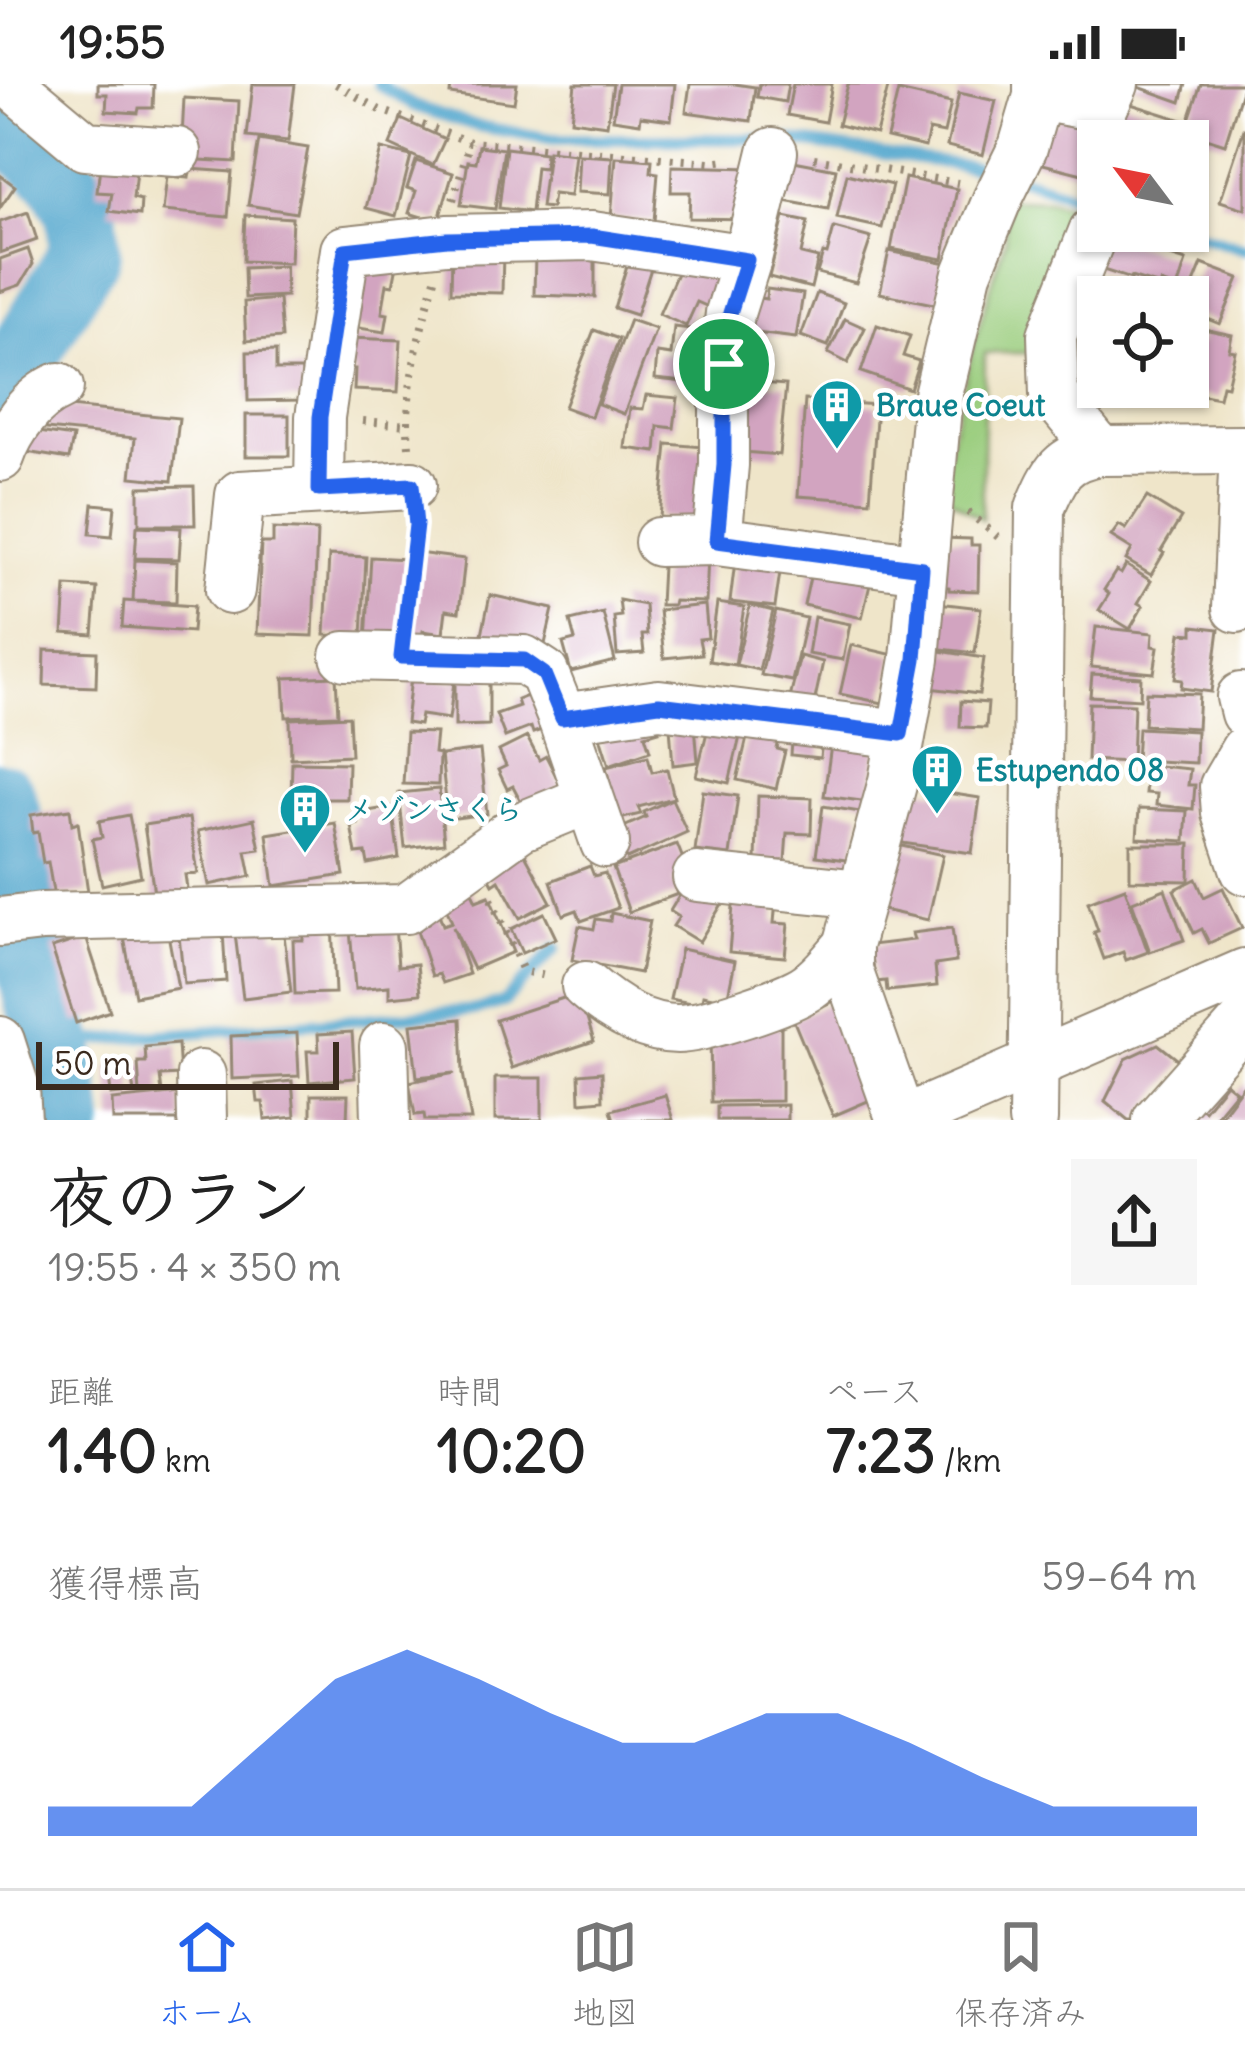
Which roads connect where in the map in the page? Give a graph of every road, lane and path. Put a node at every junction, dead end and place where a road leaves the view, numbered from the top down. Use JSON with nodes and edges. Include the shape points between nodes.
{"nodes":[{"id":1,"x":336,"y":84,"type":"edge"},
{"id":2,"x":1114,"y":84,"type":"edge"},
{"id":3,"x":1038,"y":90,"type":"edge"},
{"id":4,"x":24,"y":95,"type":"edge"},
{"id":5,"x":470,"y":142,"type":"junction"},
{"id":6,"x":177,"y":152,"type":"dead end"},
{"id":7,"x":772,"y":152,"type":"junction"},
{"id":8,"x":995,"y":204,"type":"junction"},
{"id":9,"x":447,"y":239,"type":"junction"},
{"id":10,"x":1085,"y":252,"type":"edge"},
{"id":11,"x":747,"y":260,"type":"junction"},
{"id":12,"x":59,"y":387,"type":"dead end"},
{"id":13,"x":1245,"y":450,"type":"edge"},
{"id":14,"x":1100,"y":451,"type":"junction"},
{"id":15,"x":0,"y":457,"type":"edge"},
{"id":16,"x":412,"y":485,"type":"junction"},
{"id":17,"x":319,"y":490,"type":"junction"},
{"id":18,"x":717,"y":541,"type":"junction"},
{"id":19,"x":659,"y":542,"type":"dead end"},
{"id":20,"x":922,"y":568,"type":"junction"},
{"id":21,"x":230,"y":590,"type":"dead end"},
{"id":22,"x":1237,"y":608,"type":"dead end"},
{"id":23,"x":345,"y":656,"type":"dead end"},
{"id":24,"x":401,"y":657,"type":"junction"},
{"id":25,"x":562,"y":718,"type":"junction"},
{"id":26,"x":901,"y":734,"type":"junction"},
{"id":27,"x":1245,"y":750,"type":"edge"},
{"id":28,"x":1245,"y":870,"type":"edge"},
{"id":29,"x":697,"y":877,"type":"dead end"},
{"id":30,"x":862,"y":894,"type":"junction"},
{"id":31,"x":21,"y":919,"type":"edge"},
{"id":32,"x":504,"y":925,"type":"dead end"},
{"id":33,"x":848,"y":946,"type":"junction"},
{"id":34,"x":1245,"y":973,"type":"edge"},
{"id":35,"x":538,"y":974,"type":"dead end"},
{"id":36,"x":586,"y":986,"type":"dead end"},
{"id":37,"x":1245,"y":1021,"type":"edge"},
{"id":38,"x":0,"y":1041,"type":"edge"},
{"id":39,"x":384,"y":1046,"type":"dead end"},
{"id":40,"x":1033,"y":1062,"type":"junction"},
{"id":41,"x":11,"y":1106,"type":"edge"},
{"id":42,"x":386,"y":1120,"type":"edge"},
{"id":43,"x":902,"y":1120,"type":"edge"},
{"id":44,"x":1033,"y":1120,"type":"edge"},
{"id":45,"x":1157,"y":1120,"type":"edge"}],
"edges":[{"from":1,"to":5,"type":"path","via":[[378,109]]},
{"from":2,"to":3,"type":"street","via":[[1103,108]]},
{"from":3,"to":8,"type":"street","via":[[1023,147]]},
{"from":4,"to":6,"type":"street","via":[[85,146]]},
{"from":5,"to":7,"type":"path","via":[[710,162]]},
{"from":5,"to":9,"type":"path"},
{"from":7,"to":8,"type":"path","via":[[950,180]]},
{"from":7,"to":11,"type":"street"},
{"from":8,"to":20,"type":"street","via":[[967,273],[938,395]]},
{"from":9,"to":11,"type":"street","via":[[592,236]]},
{"from":9,"to":16,"type":"path","via":[[411,369]]},
{"from":9,"to":17,"type":"street","via":[[345,250],[320,417]]},
{"from":10,"to":14,"type":"street","via":[[1052,335],[1054,395]]},
{"from":11,"to":18,"type":"street","via":[[724,364]]},
{"from":12,"to":15,"type":"street","via":[[35,402]]},
{"from":13,"to":14,"type":"street"},
{"from":13,"to":22,"type":"street"},
{"from":14,"to":40,"type":"street","via":[[1077,455],[1054,477],[1040,508]]},
{"from":16,"to":17,"type":"street"},
{"from":16,"to":24,"type":"path","via":[[416,525]]},
{"from":17,"to":21,"type":"street","via":[[240,495]]},
{"from":18,"to":19,"type":"street"},
{"from":18,"to":20,"type":"street"},
{"from":20,"to":26,"type":"street"},
{"from":23,"to":24,"type":"street"},
{"from":24,"to":25,"type":"street","via":[[524,660],[544,674]]},
{"from":25,"to":26,"type":"street","via":[[659,704]]},
{"from":25,"to":31,"type":"street","via":[[597,821],[520,827],[406,909]]},
{"from":26,"to":30,"type":"street"},
{"from":27,"to":28,"type":"street","via":[[1224,786]]},
{"from":29,"to":30,"type":"street"},
{"from":30,"to":33,"type":"street"},
{"from":32,"to":35,"type":"path","via":[[523,970]]},
{"from":33,"to":36,"type":"street","via":[[795,996],[678,1029],[631,1016]]},
{"from":33,"to":43,"type":"street","via":[[848,970]]},
{"from":34,"to":40,"type":"street"},
{"from":37,"to":45,"type":"street"},
{"from":38,"to":41,"type":"street"},
{"from":39,"to":42,"type":"street"},
{"from":40,"to":43,"type":"street"},
{"from":40,"to":44,"type":"street"}]}
